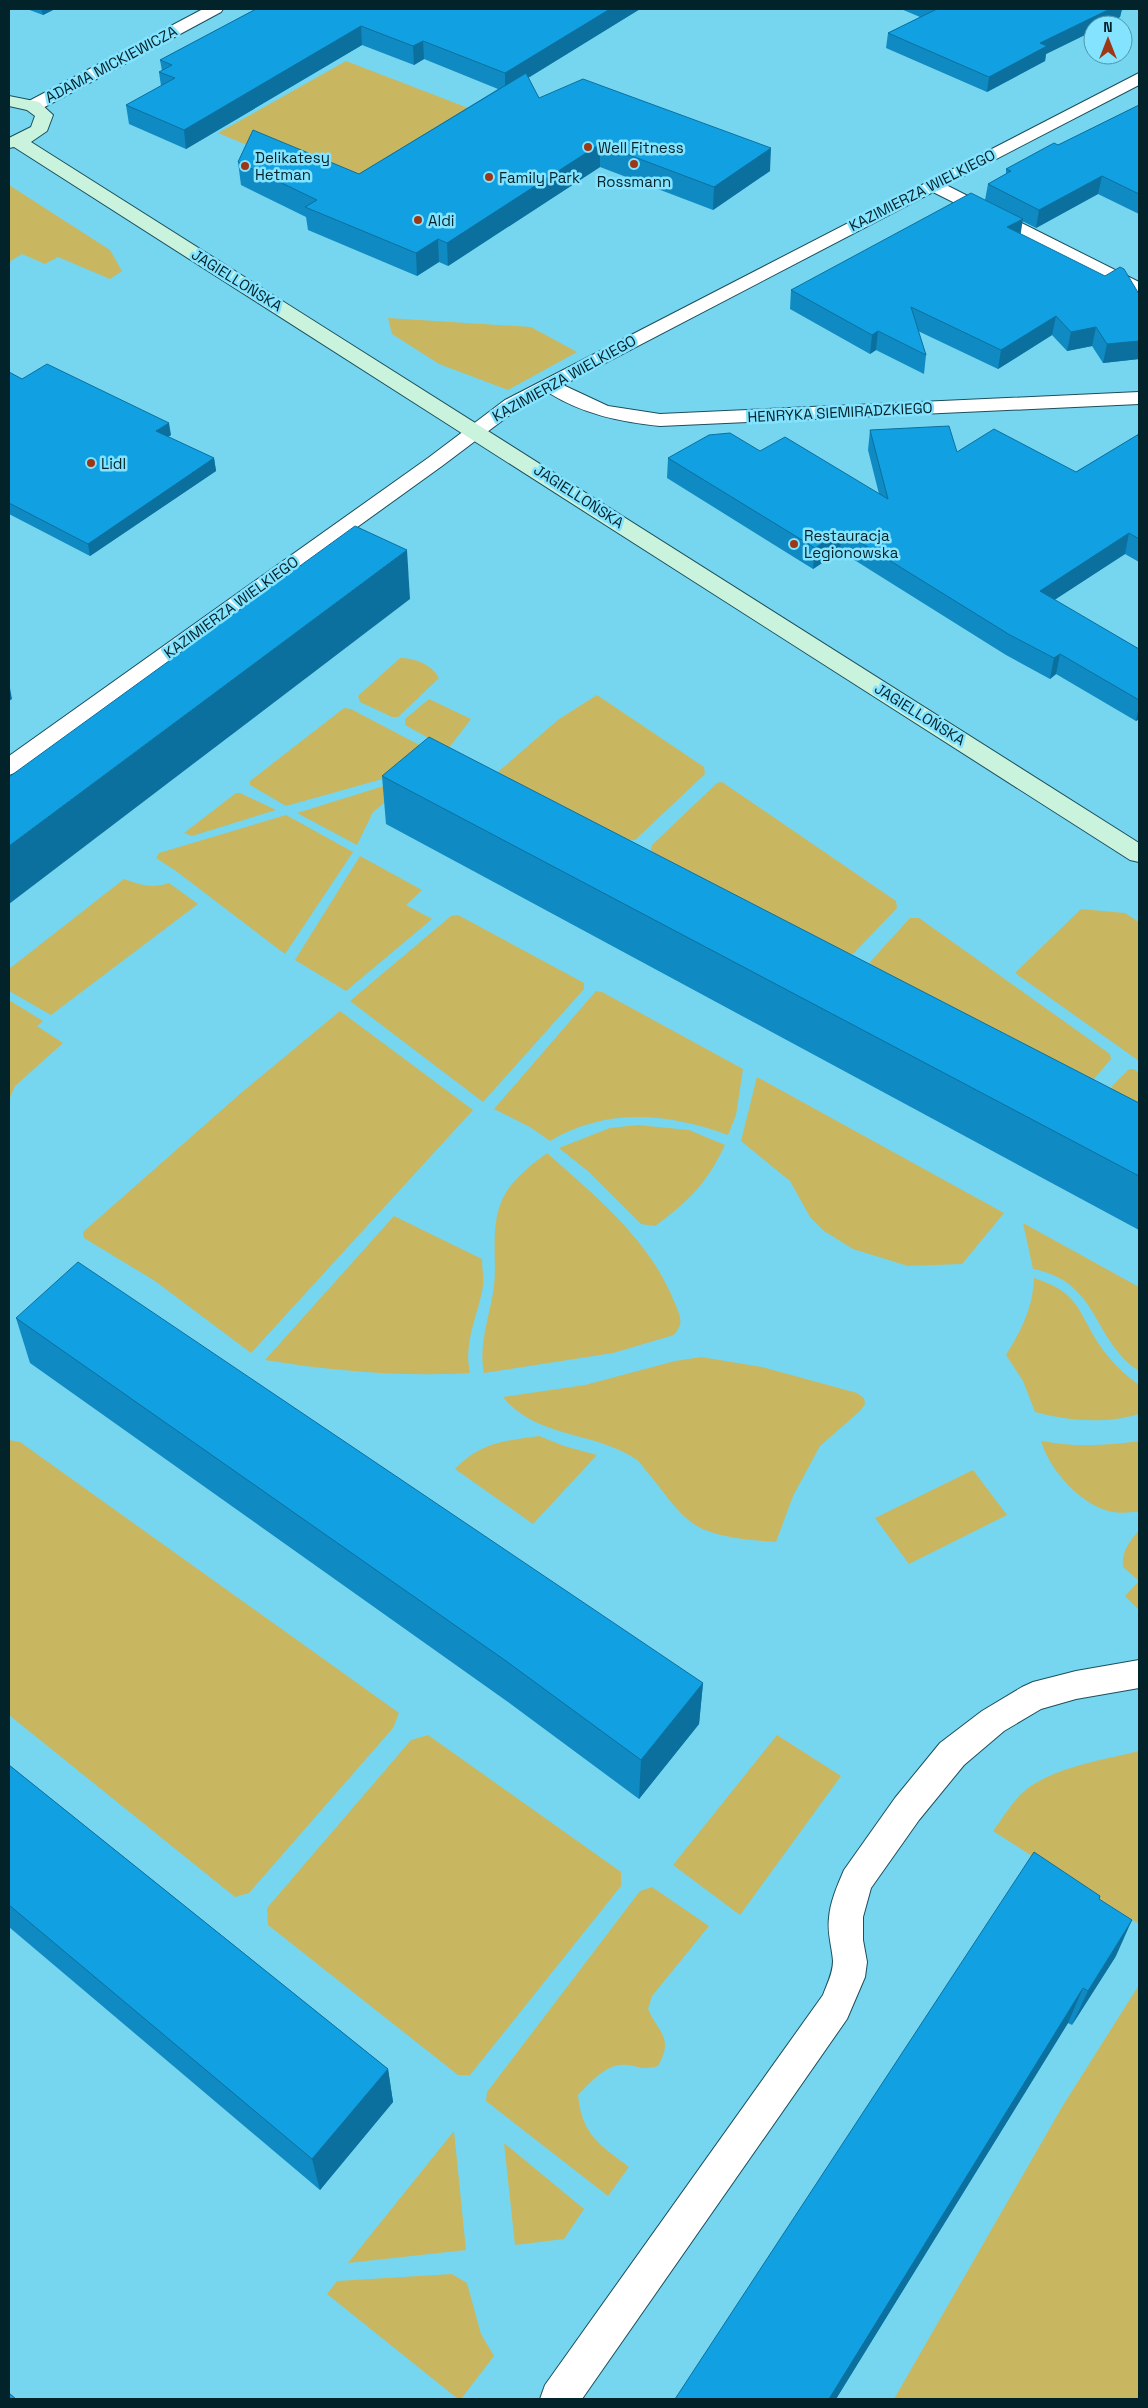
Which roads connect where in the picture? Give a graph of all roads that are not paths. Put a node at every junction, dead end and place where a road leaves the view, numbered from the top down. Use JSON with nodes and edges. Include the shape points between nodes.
{"nodes":[{"id":1,"x":215,"y":9,"type":"edge"},
{"id":2,"x":1139,"y":78,"type":"edge"},
{"id":3,"x":9,"y":101,"type":"edge"},
{"id":4,"x":33,"y":106,"type":"junction"},
{"id":5,"x":13,"y":142,"type":"edge"},
{"id":6,"x":932,"y":185,"type":"junction"},
{"id":7,"x":1139,"y":289,"type":"edge"},
{"id":8,"x":548,"y":384,"type":"junction"},
{"id":9,"x":1139,"y":398,"type":"edge"},
{"id":10,"x":474,"y":431,"type":"junction"},
{"id":11,"x":9,"y":767,"type":"edge"},
{"id":12,"x":1139,"y":854,"type":"edge"},
{"id":13,"x":1139,"y":1674,"type":"edge"},
{"id":14,"x":560,"y":2399,"type":"edge"}],
"edges":[{"from":1,"to":4,"type":"street","name":"ADAMA MICKIEWICZA"},
{"from":2,"to":6,"type":"street","name":"KAZIMIERZA WIELKIEGO"},
{"from":3,"to":4,"type":"street"},
{"from":4,"to":5,"type":"street","via":[[44,115],[42,127]]},
{"from":5,"to":10,"type":"street","name":"JAGIELLOŃSKA"},
{"from":6,"to":7,"type":"street"},
{"from":6,"to":8,"type":"street","name":"KAZIMIERZA WIELKIEGO"},
{"from":8,"to":9,"type":"street","name":"HENRYKA SIEMIRADZKIEGO","via":[[573,401],[593,408],[632,418],[660,420]]},
{"from":8,"to":10,"type":"street","name":"KAZIMIERZA WIELKIEGO"},
{"from":10,"to":11,"type":"street","name":"KAZIMIERZA WIELKIEGO"},
{"from":10,"to":12,"type":"street","name":"JAGIELLOŃSKA"},
{"from":13,"to":14,"type":"street","via":[[1076,1685],[1033,1697],[992,1720],[952,1754],[907,1809],[856,1881],[846,1917],[848,1977],[835,2007],[660,2252]]}]}
